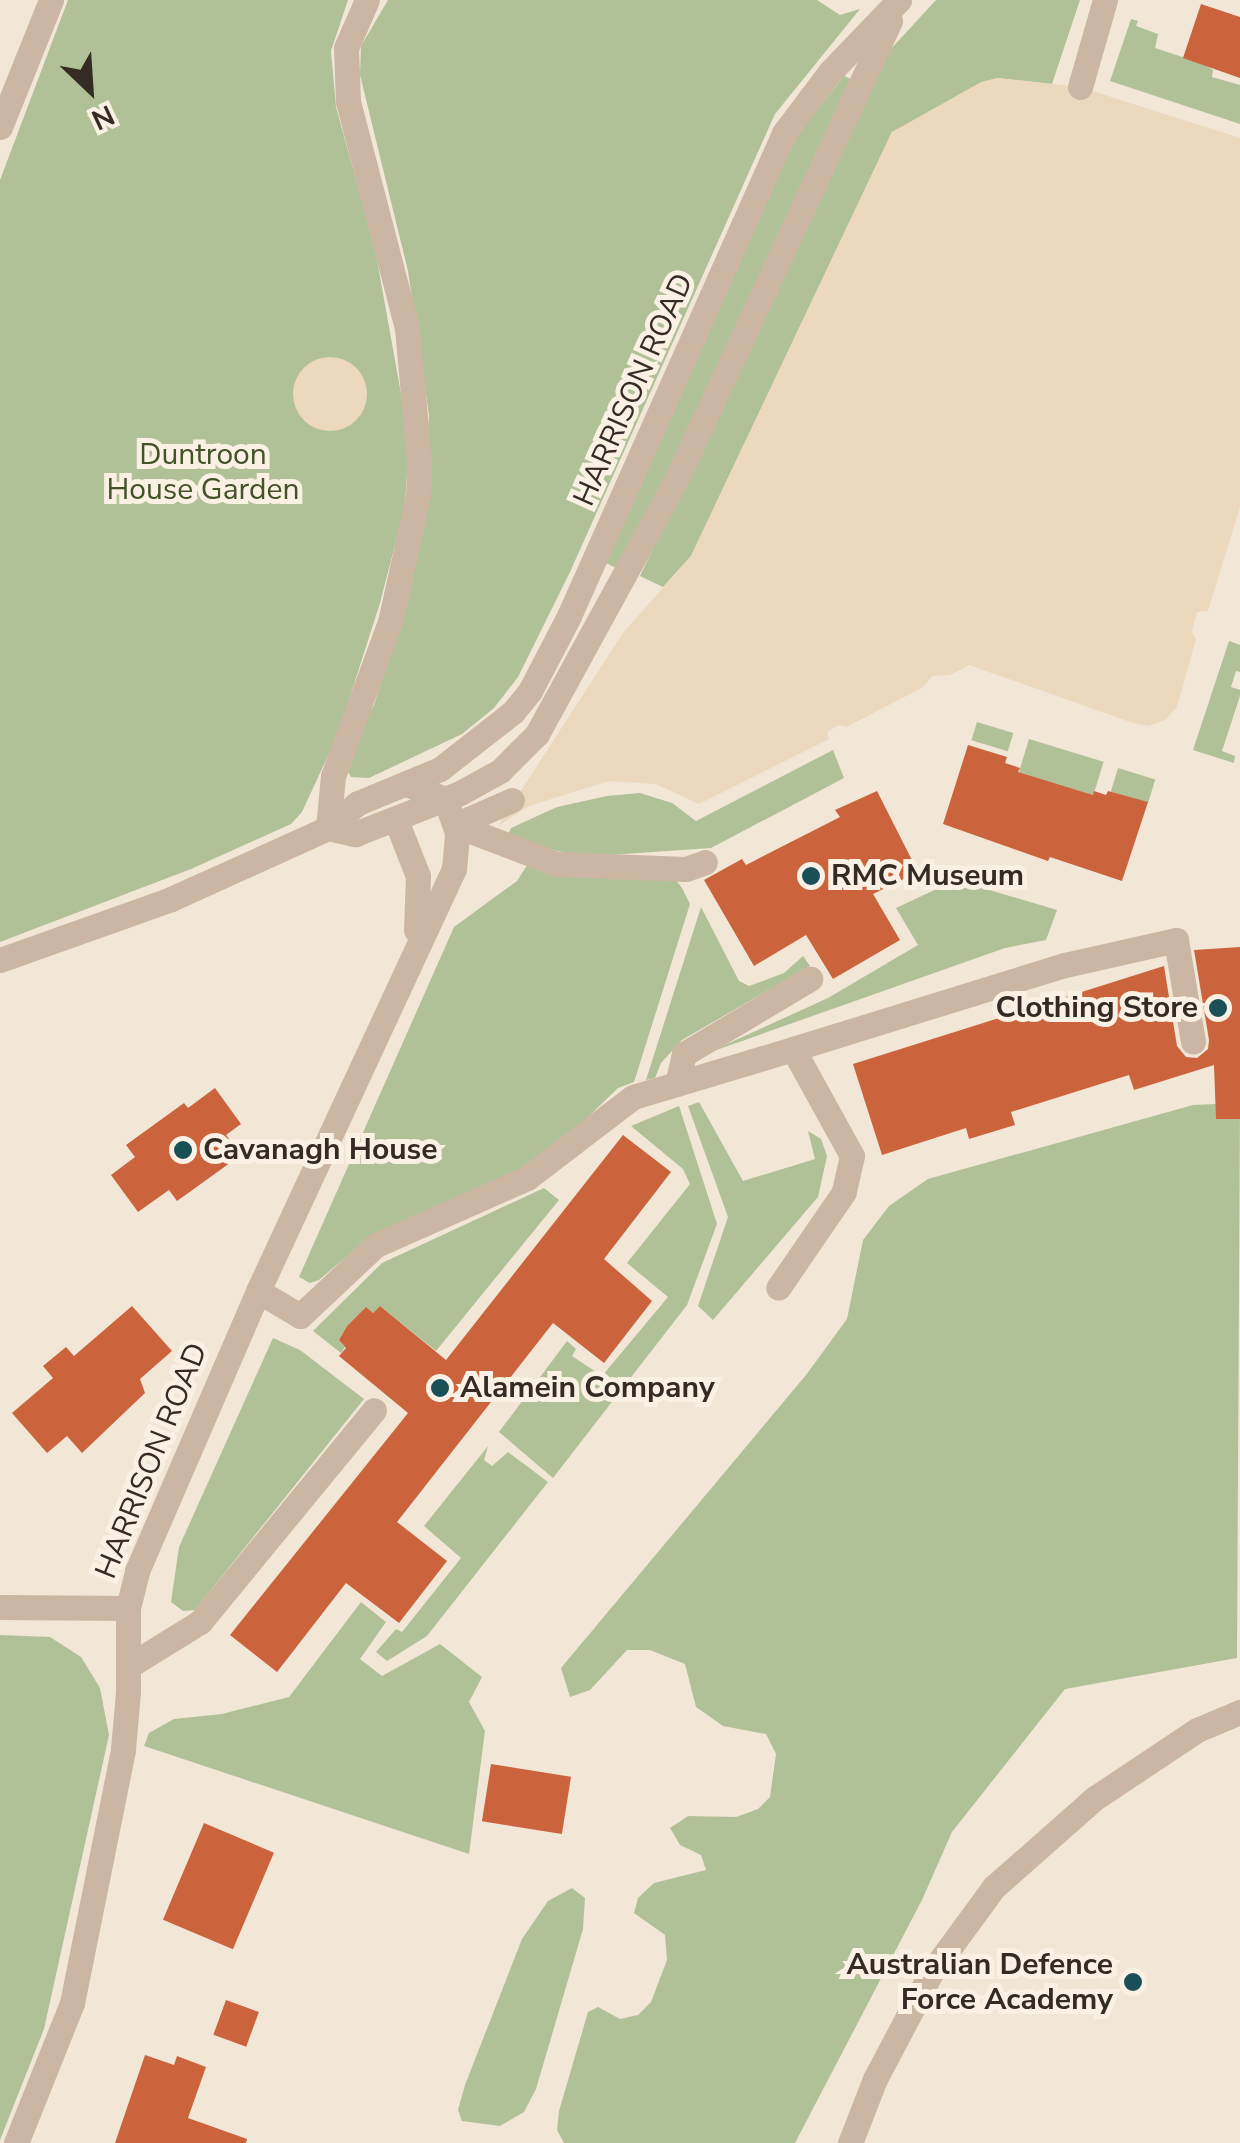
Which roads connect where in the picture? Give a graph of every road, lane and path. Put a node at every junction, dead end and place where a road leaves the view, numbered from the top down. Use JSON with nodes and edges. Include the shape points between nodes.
{"nodes":[{"id":1,"x":51,"y":0,"type":"edge"},
{"id":2,"x":367,"y":0,"type":"edge"},
{"id":3,"x":900,"y":0,"type":"edge"},
{"id":4,"x":1105,"y":0,"type":"edge"},
{"id":5,"x":1080,"y":87,"type":"dead end"},
{"id":6,"x":0,"y":127,"type":"edge"},
{"id":7,"x":409,"y":785,"type":"junction"},
{"id":8,"x":446,"y":800,"type":"junction"},
{"id":9,"x":512,"y":800,"type":"dead end"},
{"id":10,"x":396,"y":820,"type":"junction"},
{"id":11,"x":455,"y":825,"type":"junction"},
{"id":12,"x":328,"y":828,"type":"junction"},
{"id":13,"x":705,"y":862,"type":"dead end"},
{"id":14,"x":415,"y":946,"type":"junction"},
{"id":15,"x":0,"y":960,"type":"edge"},
{"id":16,"x":810,"y":978,"type":"dead end"},
{"id":17,"x":1193,"y":1042,"type":"dead end"},
{"id":18,"x":792,"y":1049,"type":"junction"},
{"id":19,"x":676,"y":1084,"type":"junction"},
{"id":20,"x":778,"y":1288,"type":"dead end"},
{"id":21,"x":258,"y":1291,"type":"junction"},
{"id":22,"x":374,"y":1410,"type":"dead end"},
{"id":23,"x":0,"y":1606,"type":"edge"},
{"id":24,"x":128,"y":1608,"type":"junction"},
{"id":25,"x":129,"y":1666,"type":"junction"},
{"id":26,"x":1240,"y":1712,"type":"edge"},
{"id":27,"x":16,"y":2143,"type":"edge"},
{"id":28,"x":850,"y":2143,"type":"edge"}],
"edges":[{"from":1,"to":6,"type":"street"},
{"from":2,"to":12,"type":"street","via":[[346,48],[348,100],[407,328],[418,496],[390,622],[333,776]]},
{"from":3,"to":7,"type":"street","name":"HARRISON ROAD","via":[[818,87],[778,146],[530,691],[488,735]]},
{"from":3,"to":8,"type":"street","name":"HARRISON ROAD","via":[[675,482],[546,720],[500,771]]},
{"from":4,"to":5,"type":"street"},
{"from":7,"to":8,"type":"street"},
{"from":7,"to":10,"type":"street"},
{"from":7,"to":12,"type":"street","name":"HARRISON ROAD","via":[[358,803]]},
{"from":8,"to":10,"type":"street","name":"HARRISON ROAD"},
{"from":8,"to":11,"type":"street","name":"HARRISON ROAD"},
{"from":9,"to":11,"type":"street"},
{"from":10,"to":12,"type":"street","via":[[355,834]]},
{"from":10,"to":14,"type":"street","name":"HARRISON ROAD","via":[[418,876]]},
{"from":11,"to":13,"type":"street","via":[[556,864],[686,869]]},
{"from":11,"to":14,"type":"street","name":"HARRISON ROAD","via":[[454,869]]},
{"from":12,"to":15,"type":"street","via":[[172,899]]},
{"from":14,"to":21,"type":"street","name":"HARRISON ROAD"},
{"from":16,"to":19,"type":"street","via":[[684,1054]]},
{"from":17,"to":18,"type":"street","via":[[1176,940],[1066,964]]},
{"from":18,"to":19,"type":"street"},
{"from":18,"to":20,"type":"street","via":[[852,1156],[844,1192]]},
{"from":19,"to":21,"type":"street","via":[[626,1100],[552,1162],[510,1187],[376,1245],[300,1316]]},
{"from":21,"to":24,"type":"street","name":"HARRISON ROAD","via":[[150,1534]]},
{"from":22,"to":25,"type":"street","via":[[200,1622]]},
{"from":23,"to":24,"type":"street"},
{"from":24,"to":25,"type":"street","name":"HARRISON ROAD"},
{"from":25,"to":27,"type":"street","name":"HARRISON ROAD","via":[[122,1749],[72,2004]]},
{"from":26,"to":28,"type":"street","via":[[1197,1730],[1095,1798],[994,1887],[930,1972]]}]}
